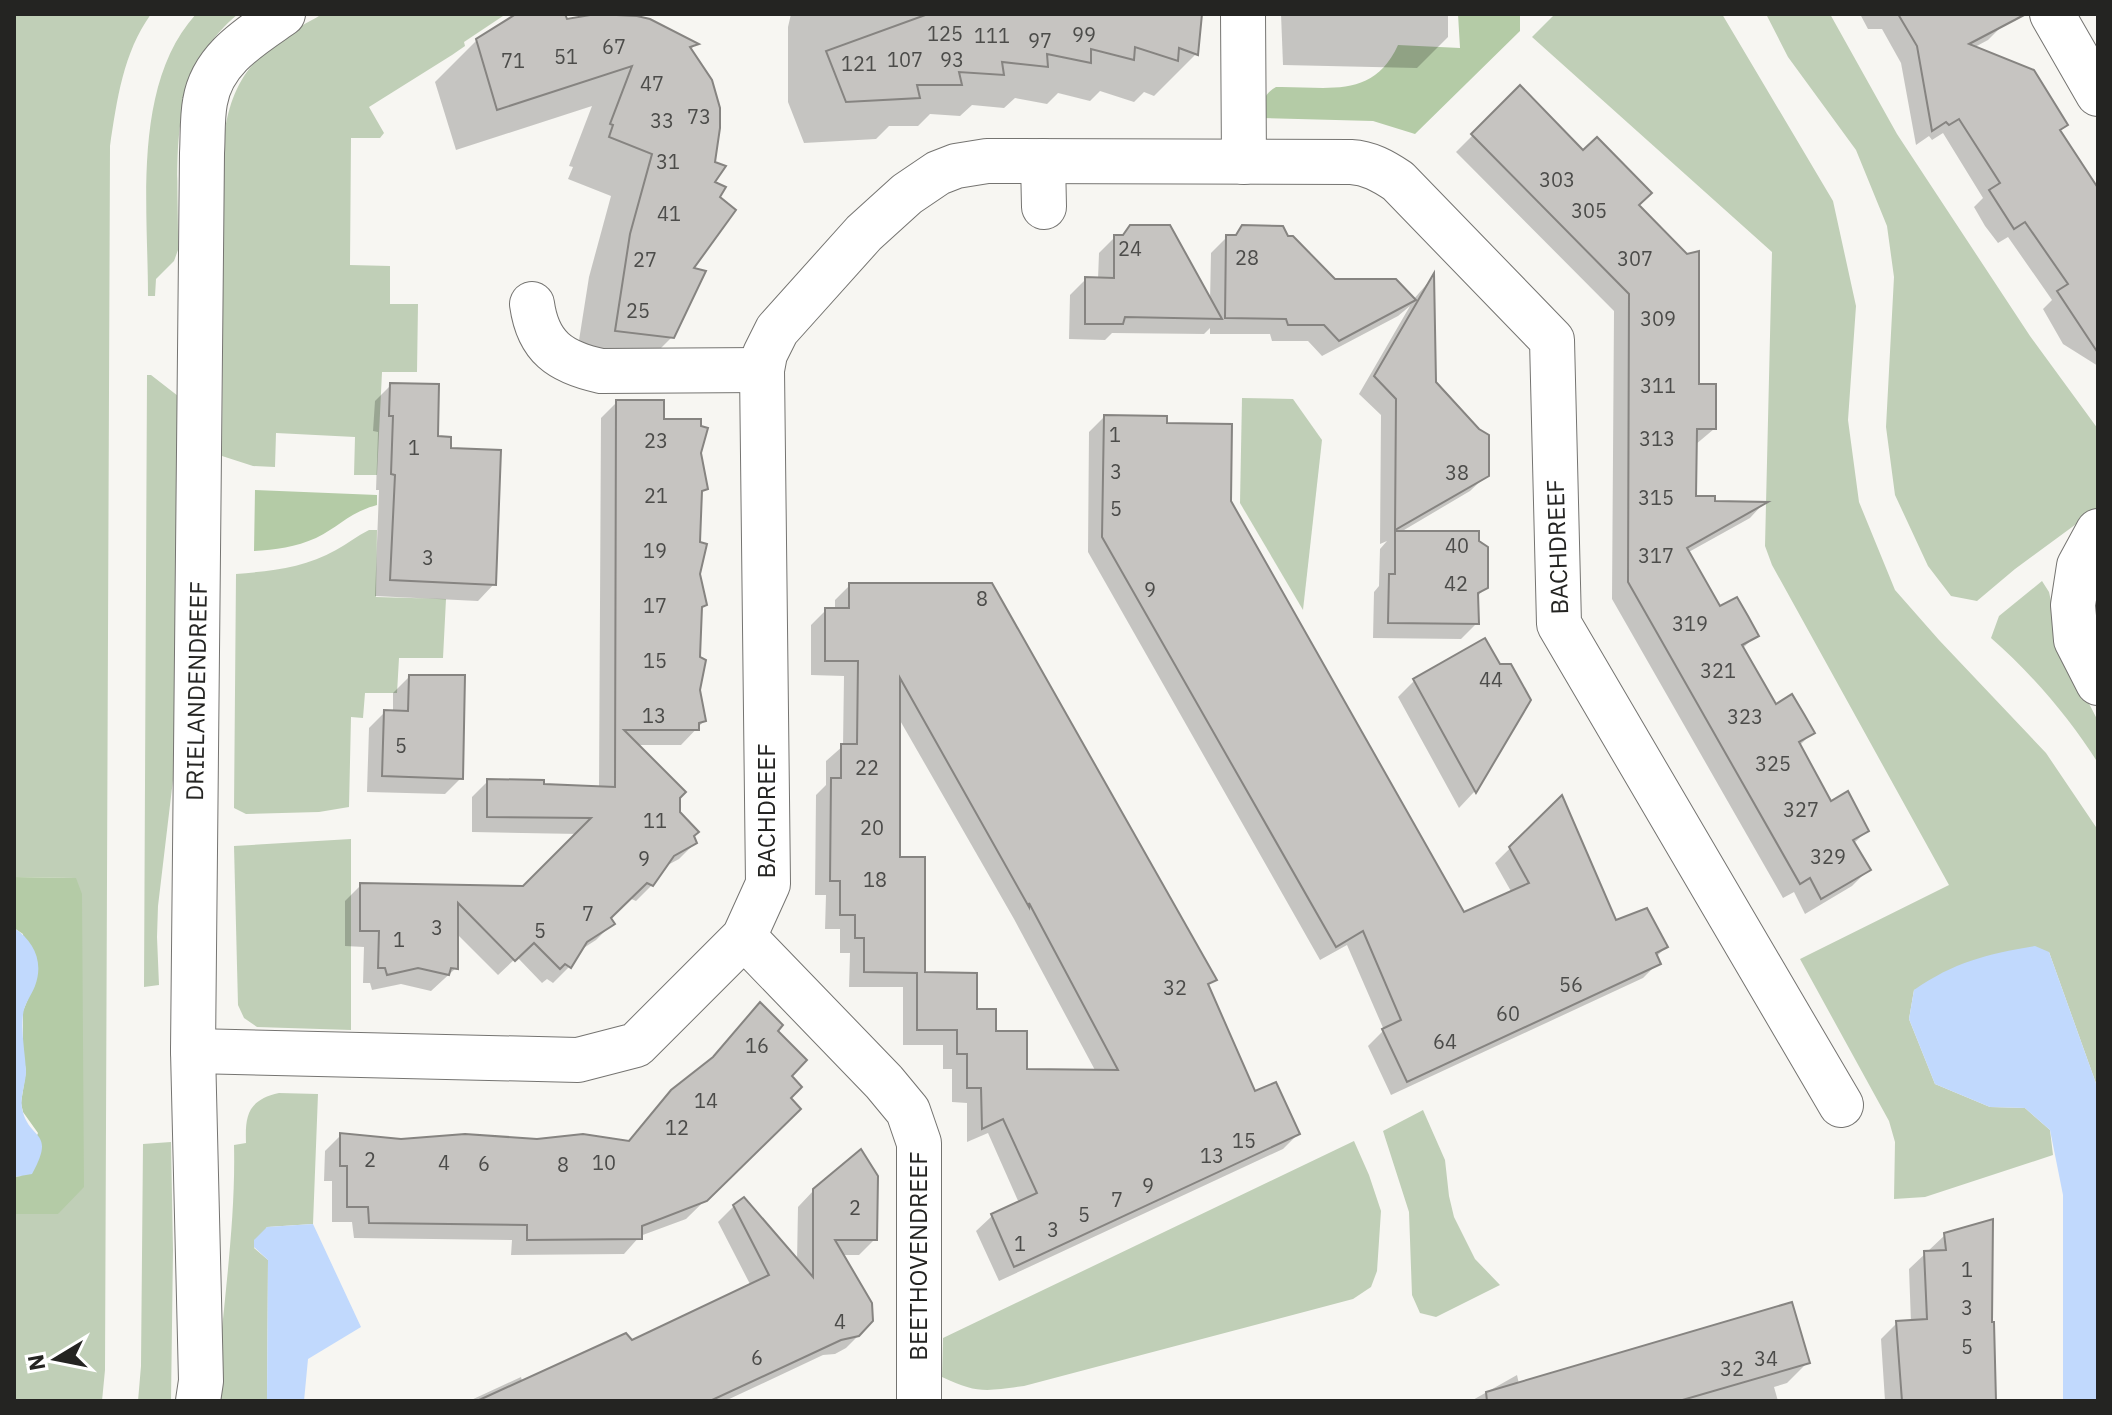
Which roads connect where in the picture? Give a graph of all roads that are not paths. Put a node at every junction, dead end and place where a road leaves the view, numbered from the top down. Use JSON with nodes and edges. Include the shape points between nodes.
{"nodes":[{"id":1,"x":283,"y":14,"type":"edge"},
{"id":2,"x":1243,"y":14,"type":"edge"},
{"id":3,"x":2052,"y":14,"type":"edge"},
{"id":4,"x":2098,"y":94,"type":"edge"},
{"id":5,"x":1043,"y":161,"type":"junction"},
{"id":6,"x":1244,"y":162,"type":"junction"},
{"id":7,"x":1044,"y":207,"type":"dead end"},
{"id":8,"x":532,"y":304,"type":"dead end"},
{"id":9,"x":762,"y":370,"type":"junction"},
{"id":10,"x":2098,"y":531,"type":"edge"},
{"id":11,"x":2098,"y":683,"type":"edge"},
{"id":12,"x":744,"y":937,"type":"junction"},
{"id":13,"x":193,"y":1051,"type":"junction"},
{"id":14,"x":1841,"y":1105,"type":"dead end"},
{"id":15,"x":198,"y":1401,"type":"edge"},
{"id":16,"x":919,"y":1401,"type":"edge"}],
"edges":[{"from":1,"to":13,"type":"street","name":"DRIELANDENDREEF","via":[[221,63],[205,100]]},
{"from":2,"to":6,"type":"street"},
{"from":3,"to":4,"type":"street"},
{"from":5,"to":6,"type":"street","name":"BACHDREEF"},
{"from":5,"to":7,"type":"street"},
{"from":5,"to":9,"type":"street","name":"BACHDREEF","via":[[956,166],[907,194],[864,233],[777,330]]},
{"from":6,"to":14,"type":"street","name":"BACHDREEF","via":[[1351,162],[1382,170],[1552,340],[1559,624]]},
{"from":8,"to":9,"type":"street","via":[[540,336],[557,355],[580,366],[601,371]]},
{"from":9,"to":12,"type":"street","name":"BACHDREEF","via":[[768,884]]},
{"from":10,"to":11,"type":"street","via":[[2079,566],[2073,605],[2076,640]]},
{"from":12,"to":13,"type":"street","name":"BACHDREEF","via":[[636,1045],[578,1060]]},
{"from":12,"to":16,"type":"street","name":"BEETHOVENDREEF","via":[[908,1111],[919,1143]]},
{"from":13,"to":15,"type":"street","name":"DRIELANDENDREEF"}]}
